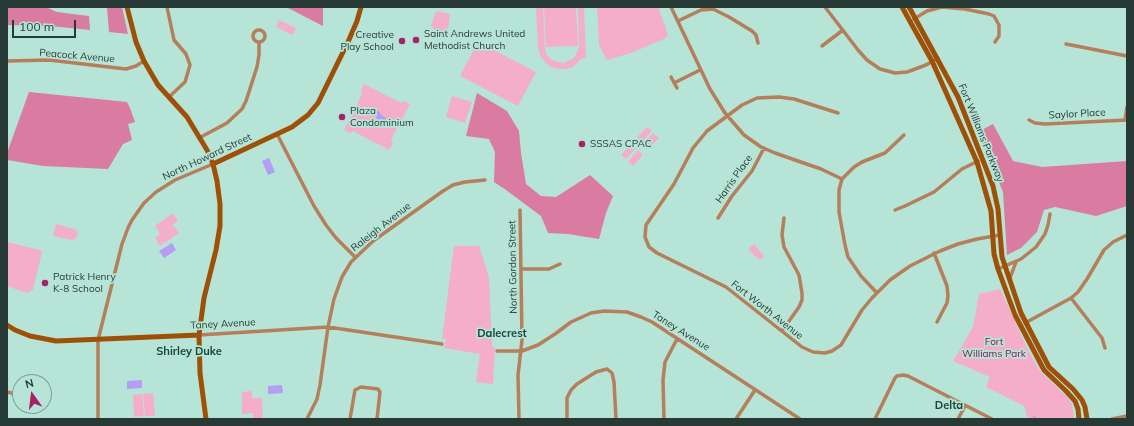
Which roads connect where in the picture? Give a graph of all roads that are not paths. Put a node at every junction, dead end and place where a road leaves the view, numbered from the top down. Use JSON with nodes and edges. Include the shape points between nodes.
{"nodes":[{"id":1,"x":127,"y":7,"type":"edge"},
{"id":2,"x":167,"y":7,"type":"edge"},
{"id":3,"x":361,"y":7,"type":"edge"},
{"id":4,"x":671,"y":7,"type":"edge"},
{"id":5,"x":825,"y":7,"type":"edge"},
{"id":6,"x":902,"y":7,"type":"edge"},
{"id":7,"x":909,"y":7,"type":"edge"},
{"id":8,"x":916,"y":18,"type":"junction"},
{"id":9,"x":678,"y":21,"type":"junction"},
{"id":10,"x":910,"y":21,"type":"junction"},
{"id":11,"x":843,"y":30,"type":"junction"},
{"id":12,"x":259,"y":42,"type":"dead end"},
{"id":13,"x":995,"y":42,"type":"dead end"},
{"id":14,"x":758,"y":43,"type":"dead end"},
{"id":15,"x":1066,"y":44,"type":"dead end"},
{"id":16,"x":822,"y":46,"type":"dead end"},
{"id":17,"x":1127,"y":56,"type":"edge"},
{"id":18,"x":938,"y":58,"type":"junction"},
{"id":19,"x":7,"y":61,"type":"edge"},
{"id":20,"x":144,"y":61,"type":"junction"},
{"id":21,"x":932,"y":61,"type":"junction"},
{"id":22,"x":700,"y":70,"type":"junction"},
{"id":23,"x":671,"y":77,"type":"dead end"},
{"id":24,"x":674,"y":82,"type":"junction"},
{"id":25,"x":677,"y":88,"type":"dead end"},
{"id":26,"x":169,"y":97,"type":"junction"},
{"id":27,"x":1127,"y":107,"type":"edge"},
{"id":28,"x":838,"y":113,"type":"dead end"},
{"id":29,"x":727,"y":116,"type":"junction"},
{"id":30,"x":1029,"y":120,"type":"dead end"},
{"id":31,"x":1126,"y":120,"type":"edge"},
{"id":32,"x":277,"y":134,"type":"junction"},
{"id":33,"x":904,"y":135,"type":"dead end"},
{"id":34,"x":199,"y":138,"type":"junction"},
{"id":35,"x":764,"y":148,"type":"junction"},
{"id":36,"x":980,"y":161,"type":"junction"},
{"id":37,"x":213,"y":164,"type":"junction"},
{"id":38,"x":842,"y":179,"type":"junction"},
{"id":39,"x":485,"y":180,"type":"dead end"},
{"id":40,"x":520,"y":210,"type":"dead end"},
{"id":41,"x":895,"y":210,"type":"dead end"},
{"id":42,"x":1050,"y":214,"type":"dead end"},
{"id":43,"x":718,"y":218,"type":"dead end"},
{"id":44,"x":784,"y":218,"type":"dead end"},
{"id":45,"x":1000,"y":235,"type":"junction"},
{"id":46,"x":1127,"y":235,"type":"edge"},
{"id":47,"x":993,"y":236,"type":"junction"},
{"id":48,"x":934,"y":253,"type":"junction"},
{"id":49,"x":355,"y":257,"type":"junction"},
{"id":50,"x":1016,"y":262,"type":"junction"},
{"id":51,"x":560,"y":264,"type":"dead end"},
{"id":52,"x":1005,"y":266,"type":"junction"},
{"id":53,"x":998,"y":269,"type":"junction"},
{"id":54,"x":522,"y":270,"type":"junction"},
{"id":55,"x":1010,"y":281,"type":"junction"},
{"id":56,"x":877,"y":292,"type":"junction"},
{"id":57,"x":1071,"y":298,"type":"junction"},
{"id":58,"x":937,"y":322,"type":"dead end"},
{"id":59,"x":1023,"y":324,"type":"junction"},
{"id":60,"x":7,"y":325,"type":"edge"},
{"id":61,"x":328,"y":327,"type":"junction"},
{"id":62,"x":782,"y":331,"type":"junction"},
{"id":63,"x":199,"y":335,"type":"junction"},
{"id":64,"x":677,"y":338,"type":"junction"},
{"id":65,"x":98,"y":340,"type":"junction"},
{"id":66,"x":442,"y":344,"type":"dead end"},
{"id":67,"x":1105,"y":348,"type":"dead end"},
{"id":68,"x":497,"y":351,"type":"dead end"},
{"id":69,"x":522,"y":351,"type":"junction"},
{"id":70,"x":755,"y":390,"type":"junction"},
{"id":71,"x":965,"y":406,"type":"junction"},
{"id":72,"x":1127,"y":416,"type":"edge"},
{"id":73,"x":98,"y":419,"type":"edge"},
{"id":74,"x":206,"y":419,"type":"edge"},
{"id":75,"x":307,"y":419,"type":"edge"},
{"id":76,"x":350,"y":419,"type":"edge"},
{"id":77,"x":377,"y":419,"type":"edge"},
{"id":78,"x":519,"y":419,"type":"edge"},
{"id":79,"x":568,"y":419,"type":"edge"},
{"id":80,"x":616,"y":419,"type":"edge"},
{"id":81,"x":664,"y":419,"type":"edge"},
{"id":82,"x":736,"y":419,"type":"edge"},
{"id":83,"x":800,"y":419,"type":"edge"},
{"id":84,"x":875,"y":419,"type":"edge"},
{"id":85,"x":958,"y":419,"type":"edge"},
{"id":86,"x":992,"y":419,"type":"edge"},
{"id":87,"x":1079,"y":419,"type":"edge"},
{"id":88,"x":1087,"y":419,"type":"edge"},
{"id":89,"x":1112,"y":419,"type":"edge"}],
"edges":[{"from":1,"to":20,"type":"street"},
{"from":2,"to":26,"type":"street","via":[[174,40],[186,54],[190,65],[185,82]]},
{"from":3,"to":32,"type":"street","name":"North Howard Street","via":[[357,22],[315,107],[300,122]]},
{"from":4,"to":9,"type":"street"},
{"from":5,"to":11,"type":"street"},
{"from":6,"to":10,"type":"street","name":"Fort Williams Parkway"},
{"from":7,"to":8,"type":"street","name":"Fort Williams Parkway"},
{"from":8,"to":10,"type":"street"},
{"from":8,"to":13,"type":"street","via":[[927,11],[942,8],[989,14],[994,16],[1000,25],[999,36]]},
{"from":8,"to":18,"type":"street","name":"Fort Williams Parkway"},
{"from":9,"to":14,"type":"street","via":[[701,10],[713,9],[752,31]]},
{"from":9,"to":22,"type":"street"},
{"from":10,"to":21,"type":"street","name":"Fort Williams Parkway"},
{"from":11,"to":16,"type":"street"},
{"from":11,"to":21,"type":"street","via":[[862,55],[883,70],[907,72]]},
{"from":12,"to":34,"type":"street","via":[[257,67],[242,109],[227,124]]},
{"from":15,"to":17,"type":"street"},
{"from":18,"to":21,"type":"street"},
{"from":18,"to":36,"type":"street","name":"Fort Williams Parkway","via":[[958,97]]},
{"from":19,"to":20,"type":"street","name":"Peacock Avenue","via":[[49,60],[124,69],[132,68]]},
{"from":20,"to":26,"type":"street"},
{"from":21,"to":36,"type":"street","name":"Fort Williams Parkway"},
{"from":22,"to":24,"type":"street"},
{"from":22,"to":29,"type":"street"},
{"from":23,"to":24,"type":"street"},
{"from":24,"to":25,"type":"street"},
{"from":26,"to":34,"type":"street","via":[[187,117]]},
{"from":27,"to":31,"type":"street"},
{"from":28,"to":29,"type":"street","name":"Fort Worth Avenue","via":[[794,99],[773,96],[754,99]]},
{"from":29,"to":35,"type":"street","via":[[748,138]]},
{"from":29,"to":62,"type":"street","name":"Fort Worth Avenue","via":[[707,132],[693,148],[674,184],[650,218],[645,237],[654,252],[726,287]]},
{"from":30,"to":31,"type":"street","name":"Saylor Place","via":[[1046,124]]},
{"from":32,"to":37,"type":"street","name":"North Howard Street"},
{"from":32,"to":49,"type":"street","via":[[326,225]]},
{"from":33,"to":38,"type":"street","via":[[880,156],[859,164]]},
{"from":34,"to":37,"type":"street"},
{"from":35,"to":38,"type":"street"},
{"from":35,"to":43,"type":"street","name":"Harris Place","via":[[756,165]]},
{"from":36,"to":41,"type":"street","via":[[962,169],[934,192]]},
{"from":36,"to":45,"type":"street","name":"Fort Williams Parkway","via":[[993,186]]},
{"from":36,"to":47,"type":"street","name":"Fort Williams Parkway","via":[[991,211]]},
{"from":37,"to":63,"type":"street","via":[[219,197],[220,226],[204,298]]},
{"from":37,"to":65,"type":"street","name":"North Howard Street","via":[[163,187],[148,199],[132,220],[122,244]]},
{"from":38,"to":56,"type":"street","via":[[838,198],[847,252],[857,272]]},
{"from":39,"to":49,"type":"street","name":"Raleigh Avenue","via":[[453,185],[379,236]]},
{"from":40,"to":54,"type":"street","name":"North Gordon Street"},
{"from":42,"to":50,"type":"street","via":[[1042,239]]},
{"from":44,"to":62,"type":"street","via":[[784,247],[799,275],[802,300]]},
{"from":45,"to":47,"type":"street","name":"Fort Worth Avenue"},
{"from":45,"to":52,"type":"street","name":"Fort Williams Parkway"},
{"from":46,"to":57,"type":"street","via":[[1104,250],[1087,279]]},
{"from":47,"to":48,"type":"street","name":"Fort Worth Avenue","via":[[968,241]]},
{"from":47,"to":53,"type":"street","name":"Fort Williams Parkway"},
{"from":48,"to":56,"type":"street","name":"Fort Worth Avenue","via":[[904,269]]},
{"from":48,"to":58,"type":"street","via":[[947,286],[948,296]]},
{"from":49,"to":61,"type":"street","name":"Raleigh Avenue","via":[[335,294]]},
{"from":50,"to":52,"type":"street"},
{"from":50,"to":55,"type":"street"},
{"from":51,"to":54,"type":"street","via":[[549,269]]},
{"from":52,"to":53,"type":"street"},
{"from":52,"to":55,"type":"street","name":"Fort Williams Parkway"},
{"from":53,"to":59,"type":"street","name":"Fort Williams Parkway","via":[[1015,315]]},
{"from":54,"to":69,"type":"street","name":"North Gordon Street"},
{"from":55,"to":59,"type":"street","name":"Fort Williams Parkway"},
{"from":56,"to":62,"type":"street","name":"Fort Worth Avenue","via":[[862,310],[845,341],[829,352],[807,350]]},
{"from":57,"to":59,"type":"street"},
{"from":57,"to":67,"type":"street","via":[[1102,338]]},
{"from":59,"to":87,"type":"street","name":"Fort Williams Parkway","via":[[1044,370],[1075,401]]},
{"from":59,"to":88,"type":"street","name":"Fort Williams Parkway","via":[[1049,366],[1078,394],[1085,407]]},
{"from":60,"to":65,"type":"street","name":"Taney Avenue","via":[[22,334],[47,340]]},
{"from":61,"to":63,"type":"street","name":"Taney Avenue"},
{"from":61,"to":66,"type":"street","name":"Taney Avenue"},
{"from":61,"to":75,"type":"street","name":"Raleigh Avenue","via":[[320,385],[313,409]]},
{"from":63,"to":65,"type":"street","name":"Taney Avenue"},
{"from":63,"to":74,"type":"street","via":[[200,373]]},
{"from":64,"to":69,"type":"street","name":"Taney Avenue","via":[[641,316],[627,312],[604,311],[577,319],[546,340]]},
{"from":64,"to":70,"type":"street","name":"Taney Avenue"},
{"from":64,"to":81,"type":"street","via":[[666,357],[663,372]]},
{"from":65,"to":73,"type":"street","name":"North Howard Street"},
{"from":68,"to":69,"type":"street","name":"Taney Avenue"},
{"from":69,"to":78,"type":"street","name":"North Gordon Street","via":[[518,375]]},
{"from":70,"to":82,"type":"street"},
{"from":70,"to":83,"type":"street","name":"Taney Avenue"},
{"from":71,"to":84,"type":"street","via":[[908,376],[900,375],[894,381]]},
{"from":71,"to":85,"type":"street"},
{"from":71,"to":86,"type":"street"},
{"from":72,"to":89,"type":"street"},
{"from":76,"to":77,"type":"street","via":[[355,389],[361,387],[378,389],[380,392]]},
{"from":79,"to":80,"type":"street","via":[[568,398],[571,390],[596,372],[607,369],[612,374],[614,382]]}]}
